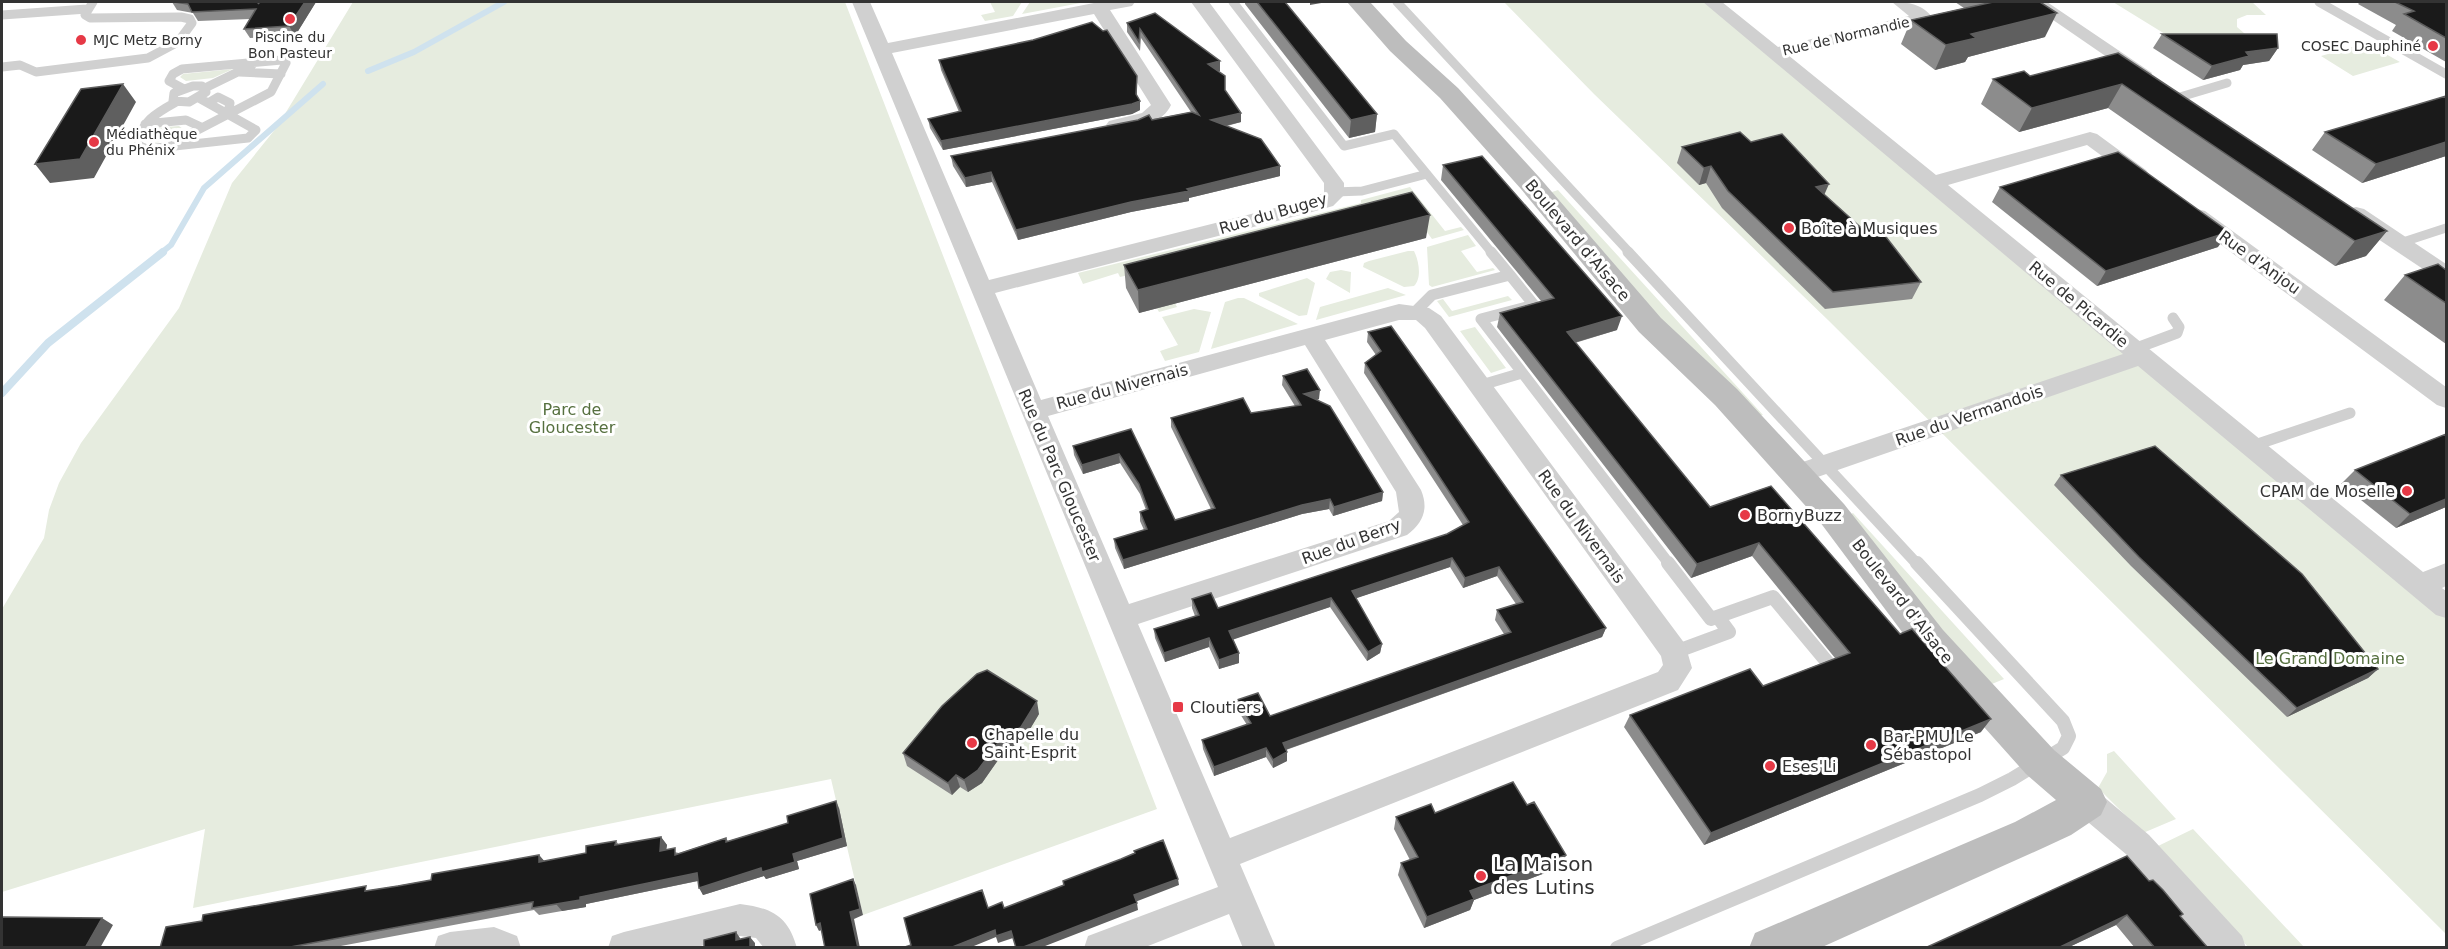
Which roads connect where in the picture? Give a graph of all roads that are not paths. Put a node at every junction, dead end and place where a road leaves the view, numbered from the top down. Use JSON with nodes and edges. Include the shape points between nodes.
{"nodes":[{"id":1,"x":861,"y":2,"type":"edge"},
{"id":2,"x":1126,"y":2,"type":"edge"},
{"id":3,"x":1200,"y":2,"type":"edge"},
{"id":4,"x":1233,"y":2,"type":"edge"},
{"id":5,"x":1358,"y":2,"type":"edge"},
{"id":6,"x":1374,"y":2,"type":"edge"},
{"id":7,"x":1397,"y":2,"type":"edge"},
{"id":8,"x":1712,"y":2,"type":"edge"},
{"id":9,"x":1901,"y":2,"type":"edge"},
{"id":10,"x":2036,"y":2,"type":"edge"},
{"id":11,"x":2319,"y":2,"type":"edge"},
{"id":12,"x":90,"y":5,"type":"edge"},
{"id":13,"x":1100,"y":7,"type":"junction"},
{"id":14,"x":2,"y":15,"type":"edge"},
{"id":15,"x":881,"y":50,"type":"junction"},
{"id":16,"x":1775,"y":53,"type":"junction"},
{"id":17,"x":1413,"y":59,"type":"junction"},
{"id":18,"x":258,"y":62,"type":"junction"},
{"id":19,"x":2,"y":67,"type":"edge"},
{"id":20,"x":238,"y":71,"type":"junction"},
{"id":21,"x":281,"y":74,"type":"junction"},
{"id":22,"x":2446,"y":74,"type":"edge"},
{"id":23,"x":2227,"y":83,"type":"edge"},
{"id":24,"x":183,"y":88,"type":"junction"},
{"id":25,"x":205,"y":88,"type":"junction"},
{"id":26,"x":2180,"y":97,"type":"junction"},
{"id":27,"x":203,"y":100,"type":"junction"},
{"id":28,"x":176,"y":102,"type":"junction"},
{"id":29,"x":2203,"y":112,"type":"edge"},
{"id":30,"x":228,"y":113,"type":"junction"},
{"id":31,"x":146,"y":124,"type":"junction"},
{"id":32,"x":201,"y":127,"type":"junction"},
{"id":33,"x":1103,"y":128,"type":"edge"},
{"id":34,"x":165,"y":147,"type":"junction"},
{"id":35,"x":1427,"y":174,"type":"junction"},
{"id":36,"x":1932,"y":183,"type":"junction"},
{"id":37,"x":2156,"y":186,"type":"edge"},
{"id":38,"x":1335,"y":192,"type":"junction"},
{"id":39,"x":2341,"y":204,"type":"edge"},
{"id":40,"x":2184,"y":207,"type":"edge"},
{"id":41,"x":2446,"y":228,"type":"edge"},
{"id":42,"x":2400,"y":243,"type":"junction"},
{"id":43,"x":2446,"y":274,"type":"edge"},
{"id":44,"x":1510,"y":275,"type":"junction"},
{"id":45,"x":982,"y":289,"type":"junction"},
{"id":46,"x":1415,"y":312,"type":"junction"},
{"id":47,"x":2173,"y":318,"type":"dead end"},
{"id":48,"x":1310,"y":335,"type":"junction"},
{"id":49,"x":2138,"y":352,"type":"junction"},
{"id":50,"x":1522,"y":373,"type":"junction"},
{"id":51,"x":1478,"y":386,"type":"junction"},
{"id":52,"x":2446,"y":399,"type":"edge"},
{"id":53,"x":1032,"y":411,"type":"junction"},
{"id":54,"x":2350,"y":413,"type":"dead end"},
{"id":55,"x":2252,"y":446,"type":"junction"},
{"id":56,"x":1811,"y":469,"type":"junction"},
{"id":57,"x":2446,"y":574,"type":"edge"},
{"id":58,"x":2420,"y":585,"type":"junction"},
{"id":59,"x":2446,"y":607,"type":"edge"},
{"id":60,"x":1718,"y":617,"type":"junction"},
{"id":61,"x":1122,"y":618,"type":"junction"},
{"id":62,"x":1675,"y":652,"type":"junction"},
{"id":63,"x":1828,"y":663,"type":"edge"},
{"id":64,"x":2040,"y":762,"type":"junction"},
{"id":65,"x":2087,"y":802,"type":"junction"},
{"id":66,"x":1222,"y":856,"type":"junction"},
{"id":67,"x":1238,"y":895,"type":"junction"},
{"id":68,"x":450,"y":948,"type":"edge"},
{"id":69,"x":505,"y":948,"type":"edge"},
{"id":70,"x":624,"y":948,"type":"edge"},
{"id":71,"x":781,"y":948,"type":"edge"},
{"id":72,"x":1100,"y":948,"type":"edge"},
{"id":73,"x":1260,"y":948,"type":"edge"},
{"id":74,"x":1617,"y":948,"type":"edge"},
{"id":75,"x":1770,"y":948,"type":"edge"},
{"id":76,"x":2230,"y":948,"type":"edge"}],
"edges":[{"from":1,"to":15,"type":"street","name":"Rue du Parc Gloucester"},
{"from":2,"to":13,"type":"street"},
{"from":3,"to":38,"type":"street","name":"Rue du Bugey","via":[[1329,177]]},
{"from":4,"to":35,"type":"lane","via":[[1344,146],[1394,134]]},
{"from":5,"to":17,"type":"street","name":"Boulevard d'Alsace"},
{"from":6,"to":17,"type":"street","name":"Boulevard d'Alsace","via":[[1396,27]]},
{"from":7,"to":56,"type":"lane"},
{"from":8,"to":16,"type":"street","name":"Rue de Picardie"},
{"from":9,"to":16,"type":"street","name":"Rue de Normandie","via":[[1924,18]]},
{"from":10,"to":26,"type":"street"},
{"from":11,"to":22,"type":"lane"},
{"from":12,"to":14,"type":"lane"},
{"from":12,"to":19,"type":"lane","via":[[85,15],[90,18],[181,17],[192,23],[178,42],[148,58],[36,72],[20,65]]},
{"from":13,"to":15,"type":"street"},
{"from":13,"to":33,"type":"street","via":[[1161,105],[1157,113],[1146,119]]},
{"from":15,"to":45,"type":"street","name":"Rue du Parc Gloucester","via":[[940,160]]},
{"from":16,"to":36,"type":"street","name":"Rue de Picardie"},
{"from":17,"to":56,"type":"street","name":"Boulevard d'Alsace","via":[[1530,183],[1650,325]]},
{"from":18,"to":20,"type":"lane"},
{"from":18,"to":21,"type":"lane","via":[[284,61]]},
{"from":18,"to":24,"type":"lane","via":[[182,69],[172,74],[169,81]]},
{"from":20,"to":21,"type":"lane"},
{"from":20,"to":25,"type":"lane"},
{"from":21,"to":30,"type":"lane","via":[[271,92]]},
{"from":23,"to":26,"type":"lane"},
{"from":24,"to":25,"type":"lane"},
{"from":24,"to":28,"type":"lane","via":[[172,96]]},
{"from":25,"to":27,"type":"lane"},
{"from":26,"to":29,"type":"street"},
{"from":27,"to":28,"type":"lane"},
{"from":27,"to":30,"type":"lane"},
{"from":28,"to":31,"type":"lane","via":[[151,116]]},
{"from":30,"to":32,"type":"lane"},
{"from":30,"to":34,"type":"lane","via":[[256,130],[255,133],[248,138]]},
{"from":31,"to":32,"type":"lane","via":[[186,120]]},
{"from":31,"to":34,"type":"lane","via":[[138,145],[147,149]]},
{"from":32,"to":34,"type":"lane"},
{"from":35,"to":38,"type":"lane","via":[[1362,191]]},
{"from":35,"to":44,"type":"lane"},
{"from":36,"to":37,"type":"street","via":[[2090,138]]},
{"from":36,"to":49,"type":"street","name":"Rue de Picardie"},
{"from":38,"to":45,"type":"street","name":"Rue du Bugey","via":[[1320,203]]},
{"from":39,"to":42,"type":"street"},
{"from":40,"to":52,"type":"street","name":"Rue d'Anjou"},
{"from":41,"to":42,"type":"lane"},
{"from":42,"to":43,"type":"street"},
{"from":44,"to":46,"type":"lane","via":[[1432,296]]},
{"from":44,"to":50,"type":"lane","via":[[1534,306],[1481,319]]},
{"from":45,"to":53,"type":"street","name":"Rue du Parc Gloucester"},
{"from":46,"to":48,"type":"street","name":"Rue du Nivernais","via":[[1399,312]]},
{"from":46,"to":51,"type":"street","name":"Rue du Nivernais","via":[[1433,322]]},
{"from":47,"to":49,"type":"lane","via":[[2180,327],[2177,333]]},
{"from":48,"to":53,"type":"street","name":"Rue du Nivernais"},
{"from":48,"to":61,"type":"street","name":"Rue du Berry","via":[[1408,490],[1413,500],[1413,516],[1398,528]]},
{"from":49,"to":55,"type":"street","name":"Rue de Picardie"},
{"from":49,"to":56,"type":"street","name":"Rue du Vermandois"},
{"from":50,"to":51,"type":"lane"},
{"from":50,"to":60,"type":"lane","via":[[1694,598],[1711,619]]},
{"from":51,"to":62,"type":"street","name":"Rue du Nivernais"},
{"from":53,"to":61,"type":"street","name":"Rue du Parc Gloucester"},
{"from":54,"to":55,"type":"lane"},
{"from":55,"to":58,"type":"street","name":"Rue de Picardie"},
{"from":56,"to":64,"type":"street","name":"Boulevard d'Alsace","via":[[1845,528],[1930,641]]},
{"from":56,"to":64,"type":"lane","via":[[2063,721],[2069,736],[2063,748]]},
{"from":57,"to":58,"type":"street"},
{"from":58,"to":59,"type":"street","name":"Rue de Picardie"},
{"from":60,"to":62,"type":"lane","via":[[1729,632]]},
{"from":60,"to":63,"type":"lane","via":[[1773,597]]},
{"from":61,"to":66,"type":"street","name":"Rue du Parc Gloucester"},
{"from":62,"to":66,"type":"street","via":[[1678,668],[1668,681]]},
{"from":64,"to":65,"type":"street","name":"Boulevard d'Alsace"},
{"from":64,"to":74,"type":"lane","via":[[1980,795]]},
{"from":65,"to":75,"type":"street","via":[[2029,835]]},
{"from":65,"to":76,"type":"street","via":[[2138,845]]},
{"from":66,"to":67,"type":"street","name":"Rue du Parc Gloucester"},
{"from":67,"to":72,"type":"street"},
{"from":67,"to":73,"type":"street","name":"Rue du Parc Gloucester"},
{"from":68,"to":69,"type":"street","via":[[494,943]]},
{"from":70,"to":71,"type":"street","via":[[740,920],[769,926],[779,936]]}]}
